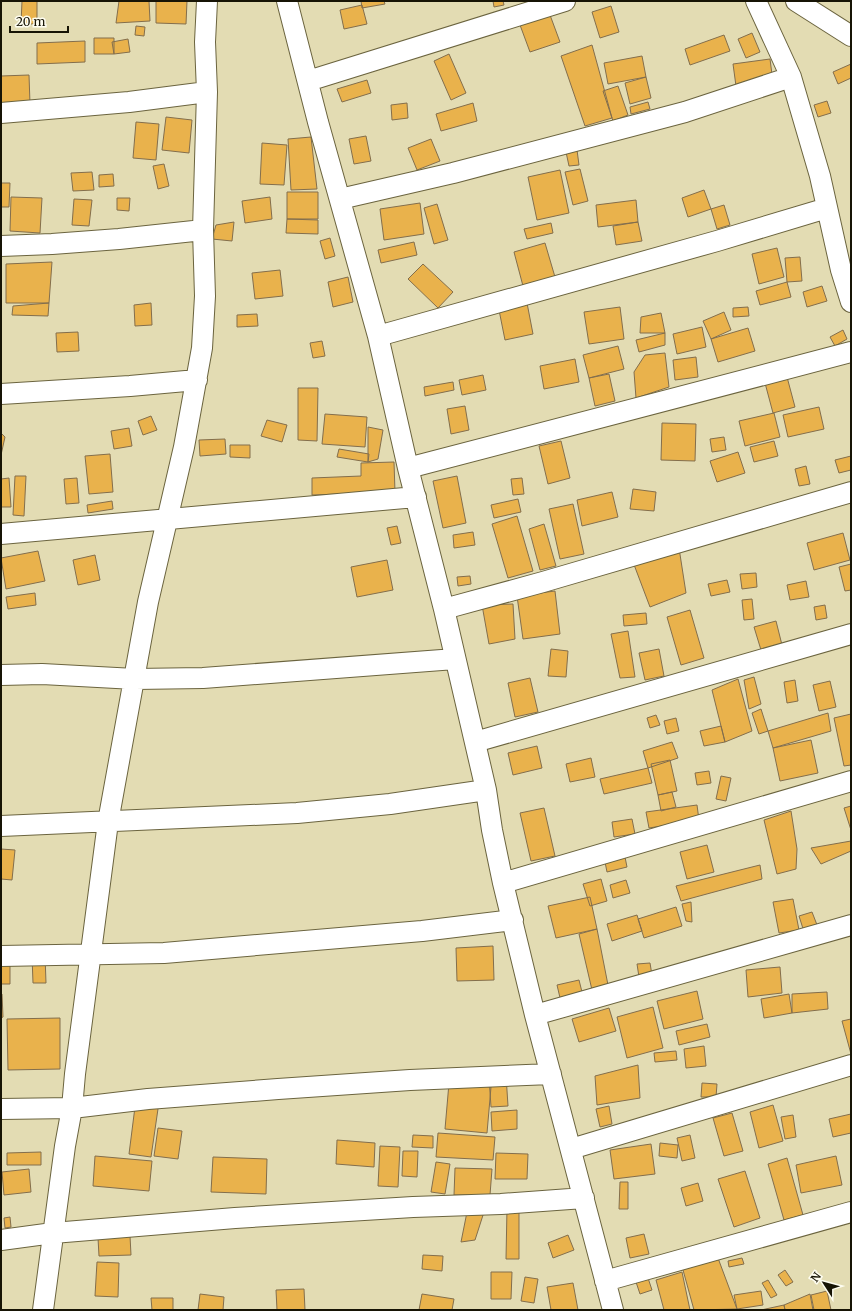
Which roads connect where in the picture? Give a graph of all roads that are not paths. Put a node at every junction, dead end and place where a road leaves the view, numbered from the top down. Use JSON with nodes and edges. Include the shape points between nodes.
{"nodes":[{"id":1,"x":207,"y":1,"type":"edge"},
{"id":2,"x":287,"y":1,"type":"edge"},
{"id":3,"x":565,"y":1,"type":"edge"},
{"id":4,"x":756,"y":1,"type":"edge"},
{"id":5,"x":796,"y":1,"type":"edge"},
{"id":6,"x":851,"y":36,"type":"edge"},
{"id":7,"x":791,"y":77,"type":"junction"},
{"id":8,"x":308,"y":81,"type":"junction"},
{"id":9,"x":207,"y":92,"type":"junction"},
{"id":10,"x":1,"y":113,"type":"edge"},
{"id":11,"x":340,"y":199,"type":"junction"},
{"id":12,"x":827,"y":208,"type":"junction"},
{"id":13,"x":203,"y":230,"type":"junction"},
{"id":14,"x":1,"y":246,"type":"edge"},
{"id":15,"x":851,"y":302,"type":"edge"},
{"id":16,"x":378,"y":336,"type":"junction"},
{"id":17,"x":851,"y":352,"type":"edge"},
{"id":18,"x":197,"y":380,"type":"junction"},
{"id":19,"x":1,"y":394,"type":"edge"},
{"id":20,"x":408,"y":468,"type":"junction"},
{"id":21,"x":851,"y":492,"type":"edge"},
{"id":22,"x":416,"y":497,"type":"junction"},
{"id":23,"x":168,"y":519,"type":"junction"},
{"id":24,"x":1,"y":534,"type":"edge"},
{"id":25,"x":444,"y":609,"type":"junction"},
{"id":26,"x":851,"y":634,"type":"edge"},
{"id":27,"x":455,"y":659,"type":"junction"},
{"id":28,"x":1,"y":675,"type":"edge"},
{"id":29,"x":135,"y":679,"type":"junction"},
{"id":30,"x":475,"y":742,"type":"junction"},
{"id":31,"x":851,"y":781,"type":"edge"},
{"id":32,"x":486,"y":790,"type":"junction"},
{"id":33,"x":108,"y":822,"type":"junction"},
{"id":34,"x":1,"y":826,"type":"edge"},
{"id":35,"x":503,"y":883,"type":"junction"},
{"id":36,"x":513,"y":920,"type":"junction"},
{"id":37,"x":851,"y":926,"type":"edge"},
{"id":38,"x":90,"y":955,"type":"junction"},
{"id":39,"x":1,"y":956,"type":"edge"},
{"id":40,"x":535,"y":1015,"type":"junction"},
{"id":41,"x":851,"y":1066,"type":"edge"},
{"id":42,"x":551,"y":1074,"type":"junction"},
{"id":43,"x":72,"y":1108,"type":"junction"},
{"id":44,"x":1,"y":1109,"type":"edge"},
{"id":45,"x":571,"y":1149,"type":"junction"},
{"id":46,"x":584,"y":1198,"type":"junction"},
{"id":47,"x":851,"y":1212,"type":"edge"},
{"id":48,"x":53,"y":1232,"type":"junction"},
{"id":49,"x":1,"y":1240,"type":"edge"},
{"id":50,"x":605,"y":1281,"type":"junction"},
{"id":51,"x":43,"y":1310,"type":"edge"},
{"id":52,"x":613,"y":1310,"type":"edge"}],
"edges":[{"from":1,"to":9,"type":"street"},
{"from":2,"to":8,"type":"street"},
{"from":3,"to":8,"type":"street"},
{"from":4,"to":7,"type":"street"},
{"from":5,"to":6,"type":"street"},
{"from":7,"to":11,"type":"street","via":[[686,112],[460,171]]},
{"from":7,"to":12,"type":"street"},
{"from":8,"to":11,"type":"street"},
{"from":9,"to":10,"type":"street"},
{"from":9,"to":13,"type":"street"},
{"from":11,"to":16,"type":"street"},
{"from":12,"to":15,"type":"street"},
{"from":12,"to":16,"type":"street"},
{"from":13,"to":14,"type":"street","via":[[119,239]]},
{"from":13,"to":18,"type":"street","via":[[205,296]]},
{"from":16,"to":20,"type":"street"},
{"from":17,"to":20,"type":"street"},
{"from":18,"to":19,"type":"street"},
{"from":18,"to":23,"type":"street"},
{"from":20,"to":22,"type":"street"},
{"from":21,"to":25,"type":"street"},
{"from":22,"to":23,"type":"street"},
{"from":22,"to":25,"type":"street"},
{"from":23,"to":24,"type":"street"},
{"from":23,"to":29,"type":"street","via":[[148,602]]},
{"from":25,"to":27,"type":"street"},
{"from":26,"to":30,"type":"street"},
{"from":27,"to":29,"type":"street","via":[[203,678]]},
{"from":27,"to":30,"type":"street"},
{"from":28,"to":29,"type":"street","via":[[42,674]]},
{"from":29,"to":33,"type":"street"},
{"from":30,"to":32,"type":"street"},
{"from":31,"to":35,"type":"street"},
{"from":32,"to":33,"type":"street","via":[[390,804],[297,813]]},
{"from":32,"to":35,"type":"street"},
{"from":33,"to":34,"type":"street"},
{"from":33,"to":38,"type":"street"},
{"from":35,"to":36,"type":"street"},
{"from":36,"to":38,"type":"street","via":[[306,942],[164,953]]},
{"from":36,"to":40,"type":"street"},
{"from":37,"to":40,"type":"street"},
{"from":38,"to":39,"type":"street"},
{"from":38,"to":43,"type":"street"},
{"from":40,"to":42,"type":"street"},
{"from":41,"to":45,"type":"street"},
{"from":42,"to":43,"type":"street","via":[[278,1089]]},
{"from":42,"to":45,"type":"street"},
{"from":43,"to":44,"type":"street"},
{"from":43,"to":48,"type":"street"},
{"from":45,"to":46,"type":"street"},
{"from":46,"to":48,"type":"street","via":[[235,1218]]},
{"from":46,"to":50,"type":"street"},
{"from":47,"to":50,"type":"street"},
{"from":48,"to":49,"type":"street"},
{"from":48,"to":51,"type":"street"},
{"from":50,"to":52,"type":"street"}]}
